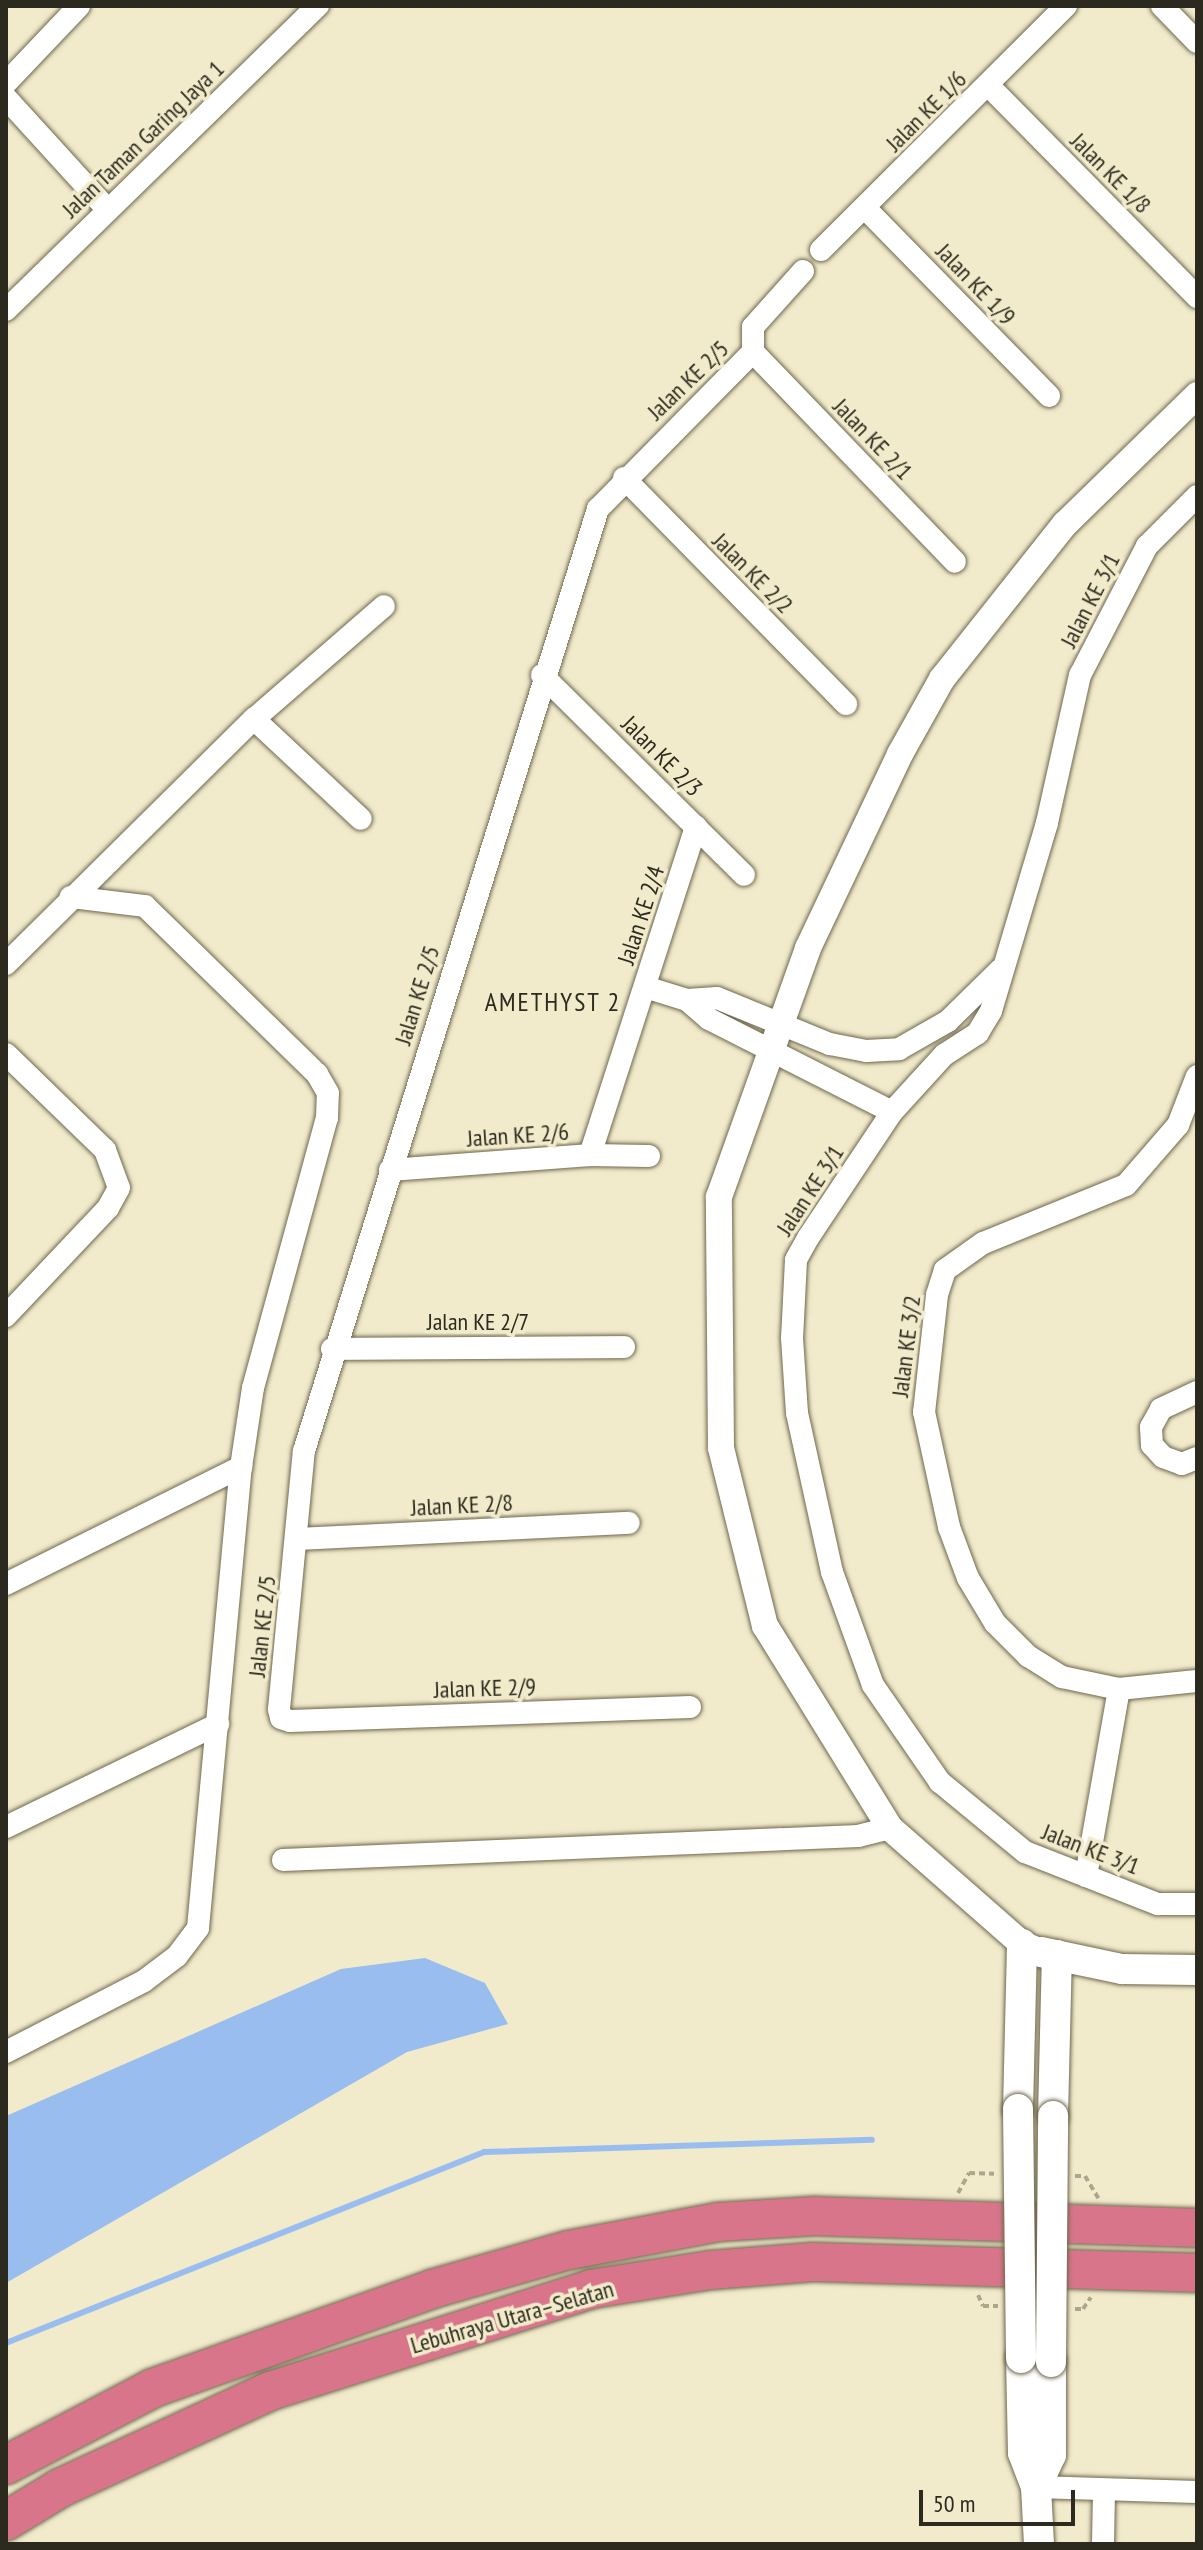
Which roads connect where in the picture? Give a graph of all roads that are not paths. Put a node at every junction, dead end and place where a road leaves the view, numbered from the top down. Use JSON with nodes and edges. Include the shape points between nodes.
{"nodes":[{"id":1,"x":79,"y":6,"type":"edge"},
{"id":2,"x":318,"y":6,"type":"edge"},
{"id":3,"x":1066,"y":6,"type":"edge"},
{"id":4,"x":1162,"y":6,"type":"edge"},
{"id":5,"x":1197,"y":42,"type":"edge"},
{"id":6,"x":6,"y":83,"type":"edge"},
{"id":7,"x":988,"y":85,"type":"junction"},
{"id":8,"x":6,"y":98,"type":"edge"},
{"id":9,"x":865,"y":208,"type":"junction"},
{"id":10,"x":107,"y":209,"type":"junction"},
{"id":11,"x":821,"y":250,"type":"dead end"},
{"id":12,"x":803,"y":271,"type":"dead end"},
{"id":13,"x":1197,"y":297,"type":"edge"},
{"id":14,"x":6,"y":310,"type":"edge"},
{"id":15,"x":753,"y":352,"type":"junction"},
{"id":16,"x":1197,"y":395,"type":"edge"},
{"id":17,"x":1049,"y":396,"type":"dead end"},
{"id":18,"x":624,"y":478,"type":"junction"},
{"id":19,"x":1197,"y":496,"type":"edge"},
{"id":20,"x":955,"y":562,"type":"dead end"},
{"id":21,"x":384,"y":606,"type":"dead end"},
{"id":22,"x":542,"y":675,"type":"junction"},
{"id":23,"x":846,"y":704,"type":"dead end"},
{"id":24,"x":254,"y":719,"type":"junction"},
{"id":25,"x":361,"y":819,"type":"dead end"},
{"id":26,"x":696,"y":827,"type":"junction"},
{"id":27,"x":744,"y":875,"type":"dead end"},
{"id":28,"x":71,"y":897,"type":"junction"},
{"id":29,"x":1006,"y":963,"type":"junction"},
{"id":30,"x":6,"y":964,"type":"edge"},
{"id":31,"x":645,"y":987,"type":"junction"},
{"id":32,"x":687,"y":1000,"type":"junction"},
{"id":33,"x":782,"y":1023,"type":"junction"},
{"id":34,"x":771,"y":1048,"type":"junction"},
{"id":35,"x":6,"y":1054,"type":"edge"},
{"id":36,"x":1197,"y":1076,"type":"edge"},
{"id":37,"x":892,"y":1112,"type":"junction"},
{"id":38,"x":590,"y":1155,"type":"junction"},
{"id":39,"x":649,"y":1156,"type":"dead end"},
{"id":40,"x":390,"y":1170,"type":"junction"},
{"id":41,"x":6,"y":1316,"type":"edge"},
{"id":42,"x":624,"y":1347,"type":"dead end"},
{"id":43,"x":332,"y":1349,"type":"junction"},
{"id":44,"x":1197,"y":1392,"type":"edge"},
{"id":45,"x":1197,"y":1458,"type":"edge"},
{"id":46,"x":241,"y":1467,"type":"junction"},
{"id":47,"x":629,"y":1523,"type":"dead end"},
{"id":48,"x":298,"y":1539,"type":"junction"},
{"id":49,"x":6,"y":1584,"type":"edge"},
{"id":50,"x":1197,"y":1681,"type":"edge"},
{"id":51,"x":1119,"y":1689,"type":"junction"},
{"id":52,"x":690,"y":1707,"type":"dead end"},
{"id":53,"x":281,"y":1718,"type":"joint"},
{"id":54,"x":218,"y":1724,"type":"junction"},
{"id":55,"x":6,"y":1827,"type":"edge"},
{"id":56,"x":890,"y":1828,"type":"junction"},
{"id":57,"x":283,"y":1860,"type":"dead end"},
{"id":58,"x":1086,"y":1876,"type":"junction"},
{"id":59,"x":1197,"y":1904,"type":"edge"},
{"id":60,"x":1040,"y":1951,"type":"junction"},
{"id":61,"x":1197,"y":1970,"type":"edge"},
{"id":62,"x":6,"y":2052,"type":"edge"},
{"id":63,"x":1197,"y":2228,"type":"edge"},
{"id":64,"x":1197,"y":2273,"type":"edge"},
{"id":65,"x":6,"y":2465,"type":"edge"},
{"id":66,"x":1036,"y":2487,"type":"junction"},
{"id":67,"x":1104,"y":2491,"type":"junction"},
{"id":68,"x":1197,"y":2492,"type":"edge"},
{"id":69,"x":6,"y":2521,"type":"edge"},
{"id":70,"x":1039,"y":2544,"type":"edge"},
{"id":71,"x":1103,"y":2544,"type":"edge"}],
"edges":[{"from":1,"to":6,"type":"street"},
{"from":2,"to":10,"type":"street","name":"Jalan Taman Garing Jaya 1"},
{"from":3,"to":7,"type":"street","name":"Jalan KE 1/6"},
{"from":4,"to":5,"type":"street"},
{"from":7,"to":9,"type":"street","name":"Jalan KE 1/6"},
{"from":7,"to":13,"type":"street","name":"Jalan KE 1/8"},
{"from":8,"to":10,"type":"street"},
{"from":9,"to":11,"type":"street","name":"Jalan KE 1/6"},
{"from":9,"to":17,"type":"street","name":"Jalan KE 1/9"},
{"from":10,"to":14,"type":"street","name":"Jalan Taman Garing Jaya 1"},
{"from":12,"to":15,"type":"street","via":[[753,327]]},
{"from":15,"to":18,"type":"street","name":"Jalan KE 2/5"},
{"from":15,"to":20,"type":"street","name":"Jalan KE 2/1"},
{"from":16,"to":33,"type":"street","via":[[1065,524],[942,679],[900,754],[808,948]]},
{"from":18,"to":22,"type":"street","name":"Jalan KE 2/5","via":[[598,509]]},
{"from":18,"to":23,"type":"street","name":"Jalan KE 2/2"},
{"from":19,"to":29,"type":"street","name":"Jalan KE 3/1","via":[[1147,546],[1080,675],[1047,823]]},
{"from":21,"to":24,"type":"street"},
{"from":22,"to":26,"type":"street","name":"Jalan KE 2/3"},
{"from":22,"to":40,"type":"street","name":"Jalan KE 2/5"},
{"from":24,"to":25,"type":"street"},
{"from":24,"to":28,"type":"street"},
{"from":26,"to":27,"type":"street","name":"Jalan KE 2/3"},
{"from":26,"to":31,"type":"street","name":"Jalan KE 2/4"},
{"from":28,"to":30,"type":"street"},
{"from":28,"to":46,"type":"street","via":[[145,906],[317,1074],[328,1093],[327,1118],[253,1388]]},
{"from":29,"to":33,"type":"street","via":[[948,1021],[899,1049],[866,1051],[830,1044]]},
{"from":29,"to":37,"type":"street","name":"Jalan KE 3/1","via":[[978,1033],[944,1055]]},
{"from":31,"to":32,"type":"street"},
{"from":31,"to":38,"type":"street","name":"Jalan KE 2/4"},
{"from":32,"to":33,"type":"street","via":[[717,998]]},
{"from":32,"to":34,"type":"street","via":[[709,1019]]},
{"from":33,"to":34,"type":"street"},
{"from":34,"to":37,"type":"street"},
{"from":34,"to":56,"type":"street","via":[[719,1197],[721,1448],[765,1626]]},
{"from":35,"to":41,"type":"street","via":[[105,1150],[119,1188],[108,1208]]},
{"from":36,"to":51,"type":"street","name":"Jalan KE 3/2","via":[[1178,1125],[1126,1185],[983,1243],[945,1270],[937,1295],[924,1412],[949,1527],[968,1578],[995,1623],[1028,1656],[1062,1677]]},
{"from":37,"to":58,"type":"street","name":"Jalan KE 3/1","via":[[796,1260],[792,1338],[797,1413],[832,1572],[873,1685],[940,1782],[1025,1852]]},
{"from":38,"to":39,"type":"street","name":"Jalan KE 2/6"},
{"from":38,"to":40,"type":"street","name":"Jalan KE 2/6"},
{"from":40,"to":43,"type":"street","name":"Jalan KE 2/5"},
{"from":42,"to":43,"type":"street","name":"Jalan KE 2/7"},
{"from":43,"to":48,"type":"street","name":"Jalan KE 2/5","via":[[304,1451]]},
{"from":44,"to":45,"type":"street","via":[[1161,1409],[1151,1427],[1152,1445],[1163,1457],[1182,1464]]},
{"from":46,"to":49,"type":"street"},
{"from":46,"to":54,"type":"street"},
{"from":47,"to":48,"type":"street","name":"Jalan KE 2/8"},
{"from":48,"to":53,"type":"street","name":"Jalan KE 2/5"},
{"from":50,"to":51,"type":"street","name":"Jalan KE 3/2"},
{"from":51,"to":58,"type":"street"},
{"from":52,"to":53,"type":"street","name":"Jalan KE 2/9"},
{"from":54,"to":55,"type":"street"},
{"from":54,"to":62,"type":"street","via":[[201,1909],[193,1939],[144,1981]]},
{"from":56,"to":57,"type":"street","via":[[858,1836]]},
{"from":56,"to":60,"type":"street"},
{"from":58,"to":59,"type":"street","name":"Jalan KE 3/1","via":[[1158,1904]]},
{"from":60,"to":61,"type":"main road","via":[[1122,1969]]},
{"from":60,"to":66,"type":"main road","bridge":true,"via":[[1053,2116],[1051,2455]]},
{"from":60,"to":66,"type":"main road","bridge":true,"via":[[1018,2109],[1023,2453]]},
{"from":63,"to":65,"type":"highway","name":"Lebuhraya Utara–Selatan","via":[[815,2216],[718,2222],[569,2250],[432,2289],[153,2388]]},
{"from":64,"to":69,"type":"highway","name":"Lebuhraya Utara–Selatan","via":[[813,2262],[711,2270],[591,2289],[270,2391],[60,2488]]},
{"from":66,"to":67,"type":"street"},
{"from":66,"to":70,"type":"main road"},
{"from":67,"to":68,"type":"street"},
{"from":67,"to":71,"type":"street"}]}
